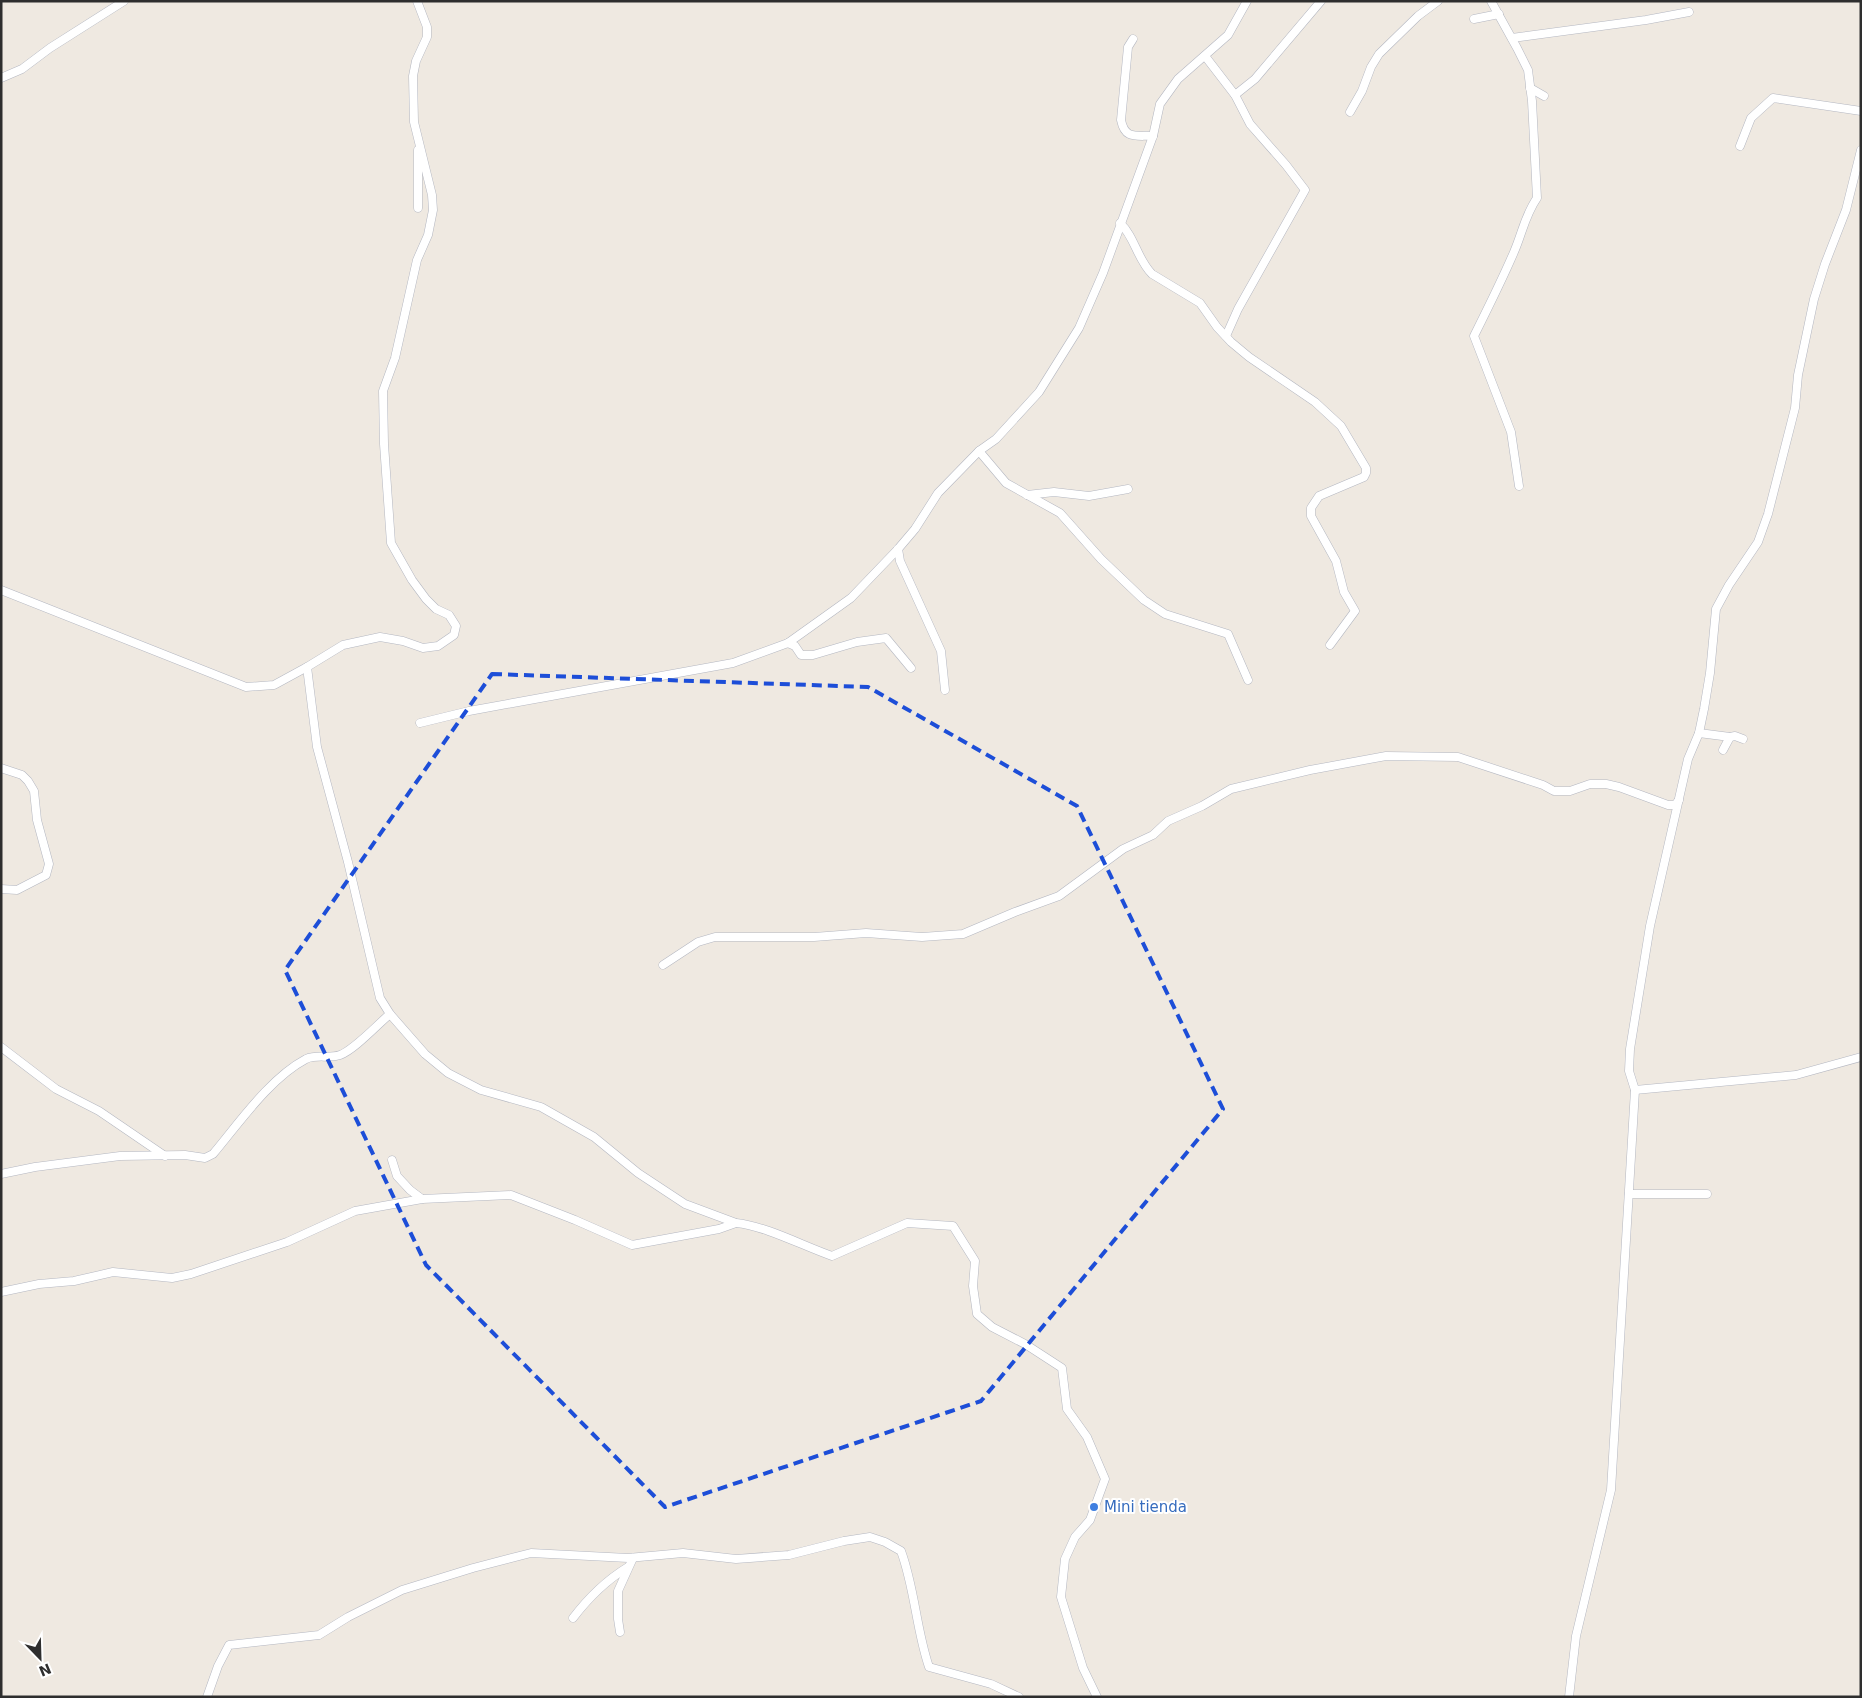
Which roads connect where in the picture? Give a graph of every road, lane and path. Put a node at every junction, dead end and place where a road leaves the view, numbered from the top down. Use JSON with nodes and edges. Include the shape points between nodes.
{"nodes":[{"id":1,"x":124,"y":1,"type":"edge"},
{"id":2,"x":417,"y":1,"type":"edge"},
{"id":3,"x":1247,"y":1,"type":"edge"},
{"id":4,"x":1321,"y":1,"type":"edge"},
{"id":5,"x":1438,"y":1,"type":"edge"},
{"id":6,"x":1492,"y":1,"type":"edge"},
{"id":7,"x":1689,"y":12,"type":"dead end"},
{"id":8,"x":1499,"y":14,"type":"junction"},
{"id":9,"x":1474,"y":19,"type":"dead end"},
{"id":10,"x":1512,"y":38,"type":"junction"},
{"id":11,"x":1133,"y":39,"type":"dead end"},
{"id":12,"x":1205,"y":56,"type":"junction"},
{"id":13,"x":1,"y":78,"type":"edge"},
{"id":14,"x":1530,"y":88,"type":"junction"},
{"id":15,"x":1235,"y":95,"type":"junction"},
{"id":16,"x":1544,"y":96,"type":"dead end"},
{"id":17,"x":1861,"y":111,"type":"edge"},
{"id":18,"x":1350,"y":112,"type":"dead end"},
{"id":19,"x":414,"y":123,"type":"junction"},
{"id":20,"x":1153,"y":136,"type":"junction"},
{"id":21,"x":1740,"y":146,"type":"dead end"},
{"id":22,"x":1861,"y":150,"type":"edge"},
{"id":23,"x":418,"y":208,"type":"dead end"},
{"id":24,"x":1120,"y":223,"type":"junction"},
{"id":25,"x":1226,"y":336,"type":"junction"},
{"id":26,"x":979,"y":451,"type":"junction"},
{"id":27,"x":1519,"y":486,"type":"dead end"},
{"id":28,"x":1128,"y":489,"type":"dead end"},
{"id":29,"x":1027,"y":495,"type":"junction"},
{"id":30,"x":898,"y":550,"type":"junction"},
{"id":31,"x":1,"y":590,"type":"edge"},
{"id":32,"x":788,"y":643,"type":"junction"},
{"id":33,"x":1330,"y":645,"type":"dead end"},
{"id":34,"x":307,"y":667,"type":"junction"},
{"id":35,"x":911,"y":668,"type":"dead end"},
{"id":36,"x":1248,"y":680,"type":"dead end"},
{"id":37,"x":945,"y":690,"type":"dead end"},
{"id":38,"x":420,"y":723,"type":"dead end"},
{"id":39,"x":1699,"y":733,"type":"junction"},
{"id":40,"x":1730,"y":737,"type":"junction"},
{"id":41,"x":1743,"y":739,"type":"dead end"},
{"id":42,"x":1724,"y":750,"type":"dead end"},
{"id":43,"x":1,"y":768,"type":"edge"},
{"id":44,"x":1679,"y":800,"type":"junction"},
{"id":45,"x":1,"y":889,"type":"edge"},
{"id":46,"x":663,"y":965,"type":"dead end"},
{"id":47,"x":390,"y":1014,"type":"junction"},
{"id":48,"x":1,"y":1047,"type":"edge"},
{"id":49,"x":1861,"y":1057,"type":"edge"},
{"id":50,"x":1636,"y":1090,"type":"junction"},
{"id":51,"x":165,"y":1156,"type":"junction"},
{"id":52,"x":392,"y":1160,"type":"dead end"},
{"id":53,"x":1,"y":1174,"type":"edge"},
{"id":54,"x":1629,"y":1194,"type":"junction"},
{"id":55,"x":1708,"y":1194,"type":"dead end"},
{"id":56,"x":422,"y":1199,"type":"junction"},
{"id":57,"x":736,"y":1223,"type":"junction"},
{"id":58,"x":1,"y":1292,"type":"edge"},
{"id":59,"x":632,"y":1558,"type":"junction"},
{"id":60,"x":628,"y":1567,"type":"junction"},
{"id":61,"x":573,"y":1618,"type":"dead end"},
{"id":62,"x":620,"y":1632,"type":"dead end"},
{"id":63,"x":207,"y":1697,"type":"edge"},
{"id":64,"x":1019,"y":1697,"type":"edge"},
{"id":65,"x":1097,"y":1697,"type":"edge"},
{"id":66,"x":1569,"y":1697,"type":"edge"}],
"edges":[{"from":1,"to":13,"type":"street","via":[[50,48],[22,70]]},
{"from":2,"to":19,"type":"street","via":[[427,27],[427,37],[413,76]]},
{"from":3,"to":12,"type":"street","via":[[1228,35]]},
{"from":4,"to":15,"type":"street","via":[[1255,79]]},
{"from":5,"to":18,"type":"street","via":[[1379,54]]},
{"from":6,"to":8,"type":"street"},
{"from":7,"to":10,"type":"street"},
{"from":8,"to":9,"type":"street"},
{"from":8,"to":10,"type":"street"},
{"from":10,"to":14,"type":"street","via":[[1528,70]]},
{"from":11,"to":20,"type":"street","via":[[1128,47],[1122,126],[1130,135]]},
{"from":12,"to":15,"type":"street"},
{"from":12,"to":20,"type":"street","via":[[1178,79],[1160,104]]},
{"from":14,"to":16,"type":"street"},
{"from":14,"to":27,"type":"street","via":[[1537,198],[1474,336],[1511,432]]},
{"from":15,"to":25,"type":"street","via":[[1250,124],[1305,190]]},
{"from":17,"to":21,"type":"street","via":[[1773,98],[1751,118]]},
{"from":19,"to":23,"type":"street","via":[[418,147]]},
{"from":19,"to":34,"type":"street","via":[[433,210],[428,235],[417,260],[395,358],[383,392],[388,521],[391,543],[412,580],[426,599],[449,615],[456,626],[454,635],[438,646],[424,648],[380,637],[343,645]]},
{"from":20,"to":24,"type":"street"},
{"from":22,"to":39,"type":"street","via":[[1846,210],[1814,299],[1798,375],[1795,408],[1768,514],[1758,542],[1716,609],[1710,673]]},
{"from":24,"to":25,"type":"street","via":[[1146,269],[1200,303]]},
{"from":24,"to":26,"type":"street","via":[[1104,273],[1074,336],[1039,392],[996,439]]},
{"from":25,"to":33,"type":"street","via":[[1249,357],[1315,402],[1341,426],[1366,468],[1362,479],[1319,496],[1311,508],[1311,516],[1336,561],[1344,592],[1355,610]]},
{"from":26,"to":29,"type":"street","via":[[1006,483]]},
{"from":26,"to":30,"type":"street","via":[[938,493]]},
{"from":28,"to":29,"type":"street","via":[[1089,496],[1054,492]]},
{"from":29,"to":36,"type":"street","via":[[1060,513],[1144,600],[1165,614],[1228,634]]},
{"from":30,"to":32,"type":"street","via":[[851,598]]},
{"from":30,"to":37,"type":"street","via":[[941,651]]},
{"from":31,"to":34,"type":"street","via":[[246,688],[274,685]]},
{"from":32,"to":35,"type":"street","via":[[795,646],[801,655],[814,655],[841,646],[886,638]]},
{"from":32,"to":38,"type":"street","via":[[733,663],[478,709]]},
{"from":34,"to":47,"type":"street","via":[[316,747],[348,862],[380,998]]},
{"from":39,"to":40,"type":"street"},
{"from":39,"to":44,"type":"street","via":[[1688,760]]},
{"from":40,"to":41,"type":"street"},
{"from":40,"to":42,"type":"street"},
{"from":43,"to":45,"type":"street","via":[[22,775],[34,791],[37,820],[49,864],[46,876],[17,890]]},
{"from":44,"to":46,"type":"street","via":[[1675,805],[1668,805],[1606,784],[1554,791],[1458,757],[1379,757],[1231,789],[1168,821],[1158,832],[1123,849],[1059,896],[963,934],[922,937],[866,933],[715,938],[698,942]]},
{"from":44,"to":50,"type":"street","via":[[1650,926],[1630,1049],[1629,1071]]},
{"from":47,"to":51,"type":"street","via":[[345,1052],[306,1059],[277,1079],[213,1154],[205,1158]]},
{"from":47,"to":57,"type":"street","via":[[425,1054],[448,1074],[481,1090],[542,1108],[594,1137],[638,1173],[685,1204]]},
{"from":48,"to":51,"type":"street","via":[[56,1089],[99,1112]]},
{"from":49,"to":50,"type":"street","via":[[1796,1075]]},
{"from":50,"to":54,"type":"street"},
{"from":51,"to":53,"type":"street","via":[[120,1156],[35,1166]]},
{"from":52,"to":56,"type":"street","via":[[397,1176]]},
{"from":54,"to":55,"type":"street"},
{"from":54,"to":66,"type":"street","via":[[1611,1490],[1576,1636]]},
{"from":56,"to":57,"type":"street","via":[[511,1195],[632,1245],[719,1230]]},
{"from":56,"to":58,"type":"street","via":[[355,1211],[287,1242],[191,1274],[172,1278],[113,1272],[74,1282],[39,1284]]},
{"from":57,"to":65,"type":"street","via":[[832,1256],[907,1223],[953,1226],[974,1261],[977,1314],[992,1327],[1062,1368],[1067,1409],[1087,1437],[1105,1480],[1090,1520],[1075,1537],[1065,1559],[1061,1597],[1083,1668]]},
{"from":59,"to":60,"type":"street"},
{"from":59,"to":63,"type":"street","via":[[531,1553],[402,1590],[348,1617],[319,1636],[229,1645]]},
{"from":59,"to":64,"type":"street","via":[[683,1553],[736,1559],[789,1556],[844,1540],[870,1537],[885,1542],[901,1551],[909,1573],[921,1642],[929,1667],[991,1684]]},
{"from":60,"to":61,"type":"street","via":[[609,1578]]},
{"from":60,"to":62,"type":"street","via":[[618,1592]]}]}
